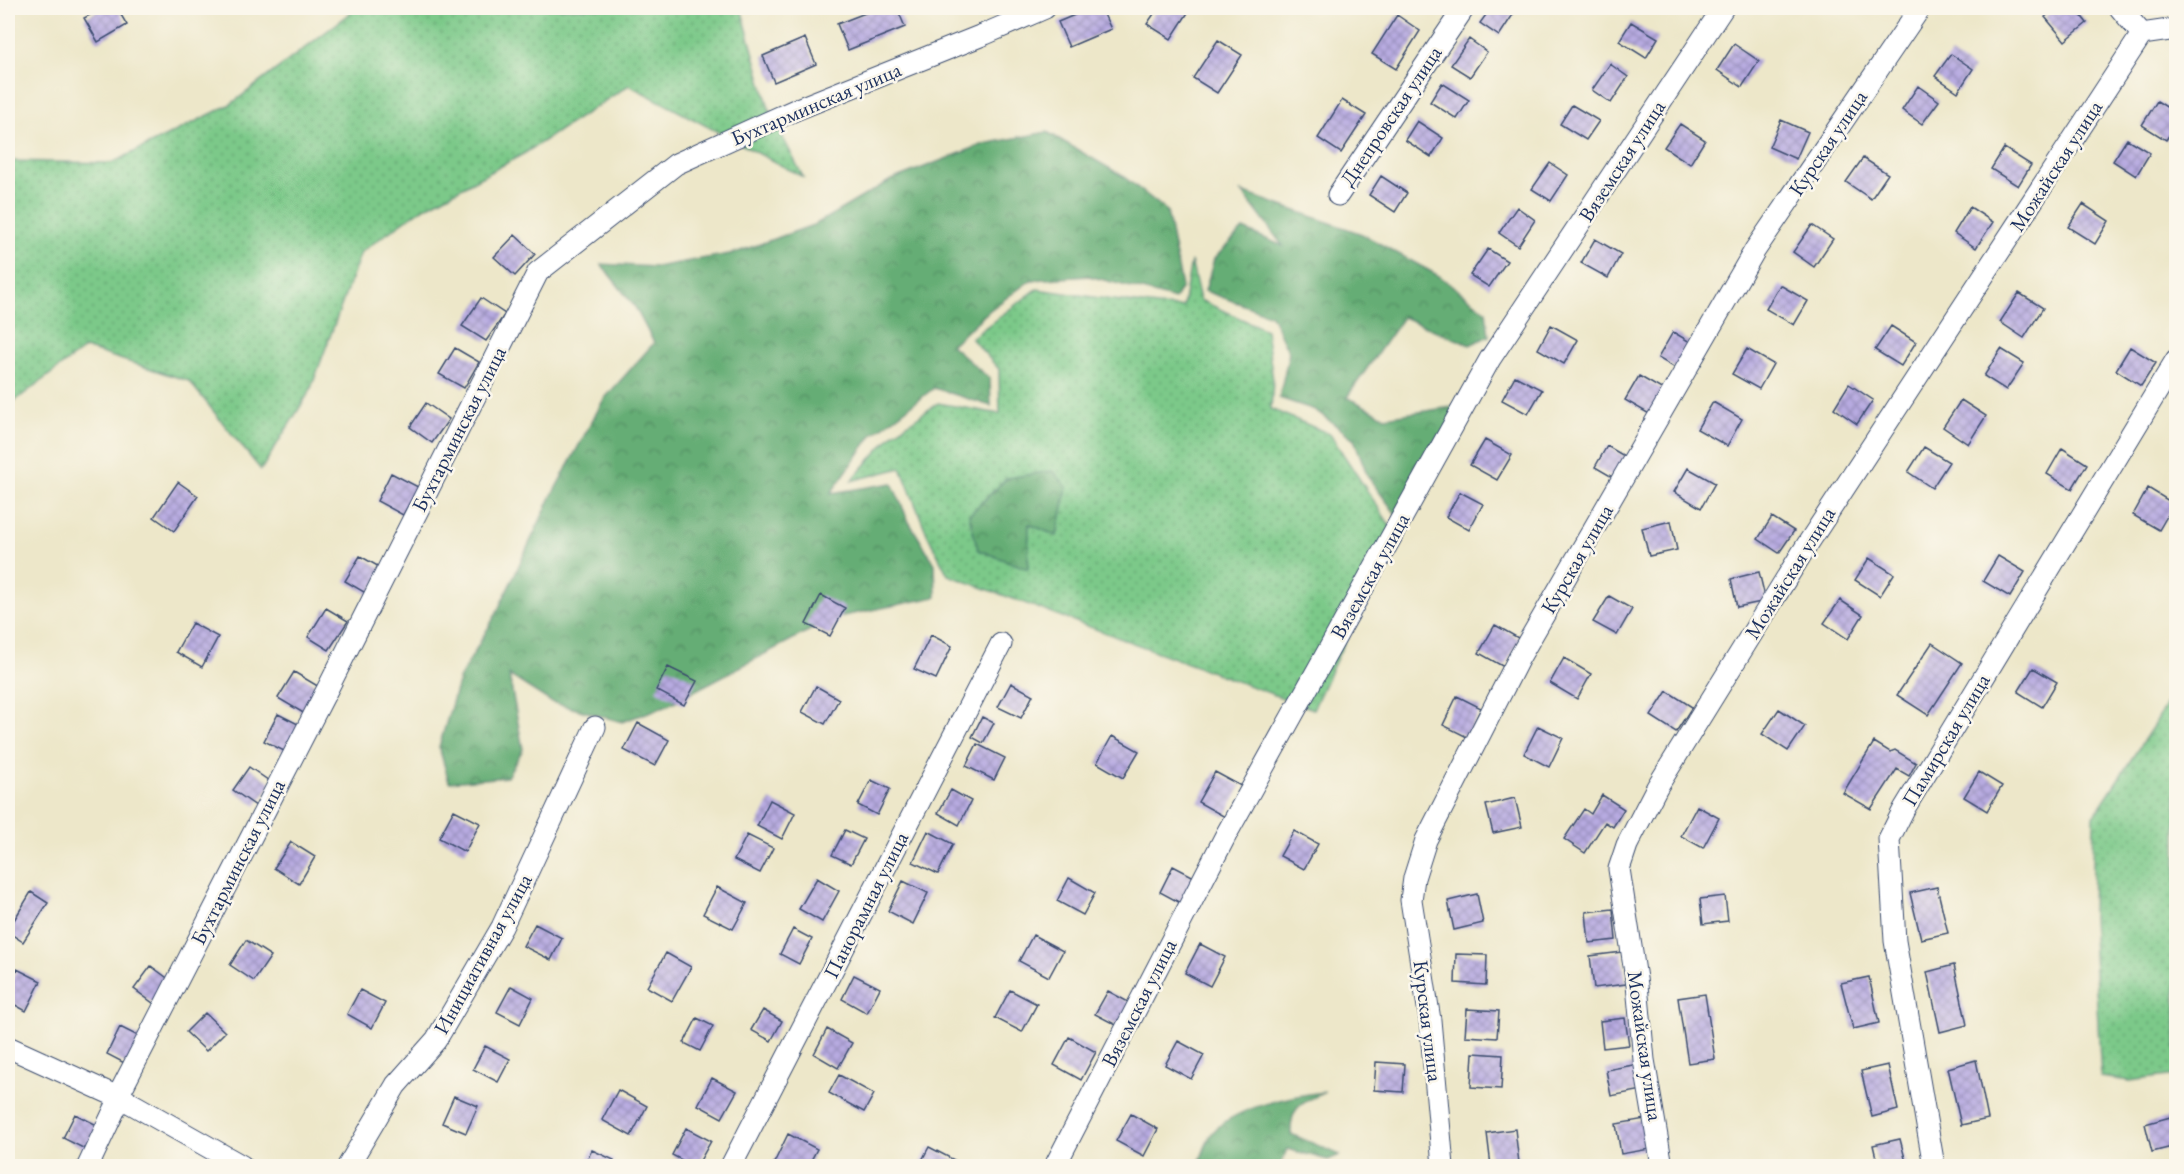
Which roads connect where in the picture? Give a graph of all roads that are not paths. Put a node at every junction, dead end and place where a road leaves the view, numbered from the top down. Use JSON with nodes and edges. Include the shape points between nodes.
{"nodes":[{"id":1,"x":1045,"y":8,"type":"edge"},
{"id":2,"x":1464,"y":8,"type":"edge"},
{"id":3,"x":1723,"y":8,"type":"edge"},
{"id":4,"x":1920,"y":8,"type":"edge"},
{"id":5,"x":2120,"y":8,"type":"edge"},
{"id":6,"x":2176,"y":29,"type":"edge"},
{"id":7,"x":2142,"y":34,"type":"junction"},
{"id":8,"x":1338,"y":195,"type":"dead end"},
{"id":9,"x":2176,"y":360,"type":"edge"},
{"id":10,"x":1002,"y":644,"type":"dead end"},
{"id":11,"x":596,"y":727,"type":"dead end"},
{"id":12,"x":8,"y":1047,"type":"edge"},
{"id":13,"x":120,"y":1098,"type":"junction"},
{"id":14,"x":87,"y":1167,"type":"edge"},
{"id":15,"x":242,"y":1167,"type":"edge"},
{"id":16,"x":348,"y":1167,"type":"edge"},
{"id":17,"x":731,"y":1167,"type":"edge"},
{"id":18,"x":1055,"y":1167,"type":"edge"},
{"id":19,"x":1443,"y":1167,"type":"edge"},
{"id":20,"x":1662,"y":1167,"type":"edge"},
{"id":21,"x":1934,"y":1167,"type":"edge"}],
"edges":[{"from":1,"to":13,"type":"street","name":"Бухтарминская улица","via":[[795,110],[676,164],[538,272]]},
{"from":2,"to":8,"type":"street","name":"Днепровская улица"},
{"from":3,"to":18,"type":"street","name":"Вяземская улица","via":[[1490,359],[1227,833]]},
{"from":4,"to":19,"type":"street","name":"Курская улица","via":[[1755,250],[1520,657],[1426,840],[1411,900],[1430,1020]]},
{"from":5,"to":7,"type":"street"},
{"from":6,"to":7,"type":"street"},
{"from":7,"to":20,"type":"street","name":"Можайская улица","via":[[1807,546],[1656,787],[1627,846],[1619,869]]},
{"from":9,"to":21,"type":"street","name":"Памирская улица","via":[[1904,809],[1889,840],[1895,941]]},
{"from":10,"to":17,"type":"street","name":"Панорамная улица"},
{"from":11,"to":16,"type":"street","name":"Инициативная улица","via":[[502,927],[436,1040],[396,1085]]},
{"from":12,"to":13,"type":"street"},
{"from":13,"to":14,"type":"street","name":"Бухтарминская улица"},
{"from":13,"to":15,"type":"street"}]}
